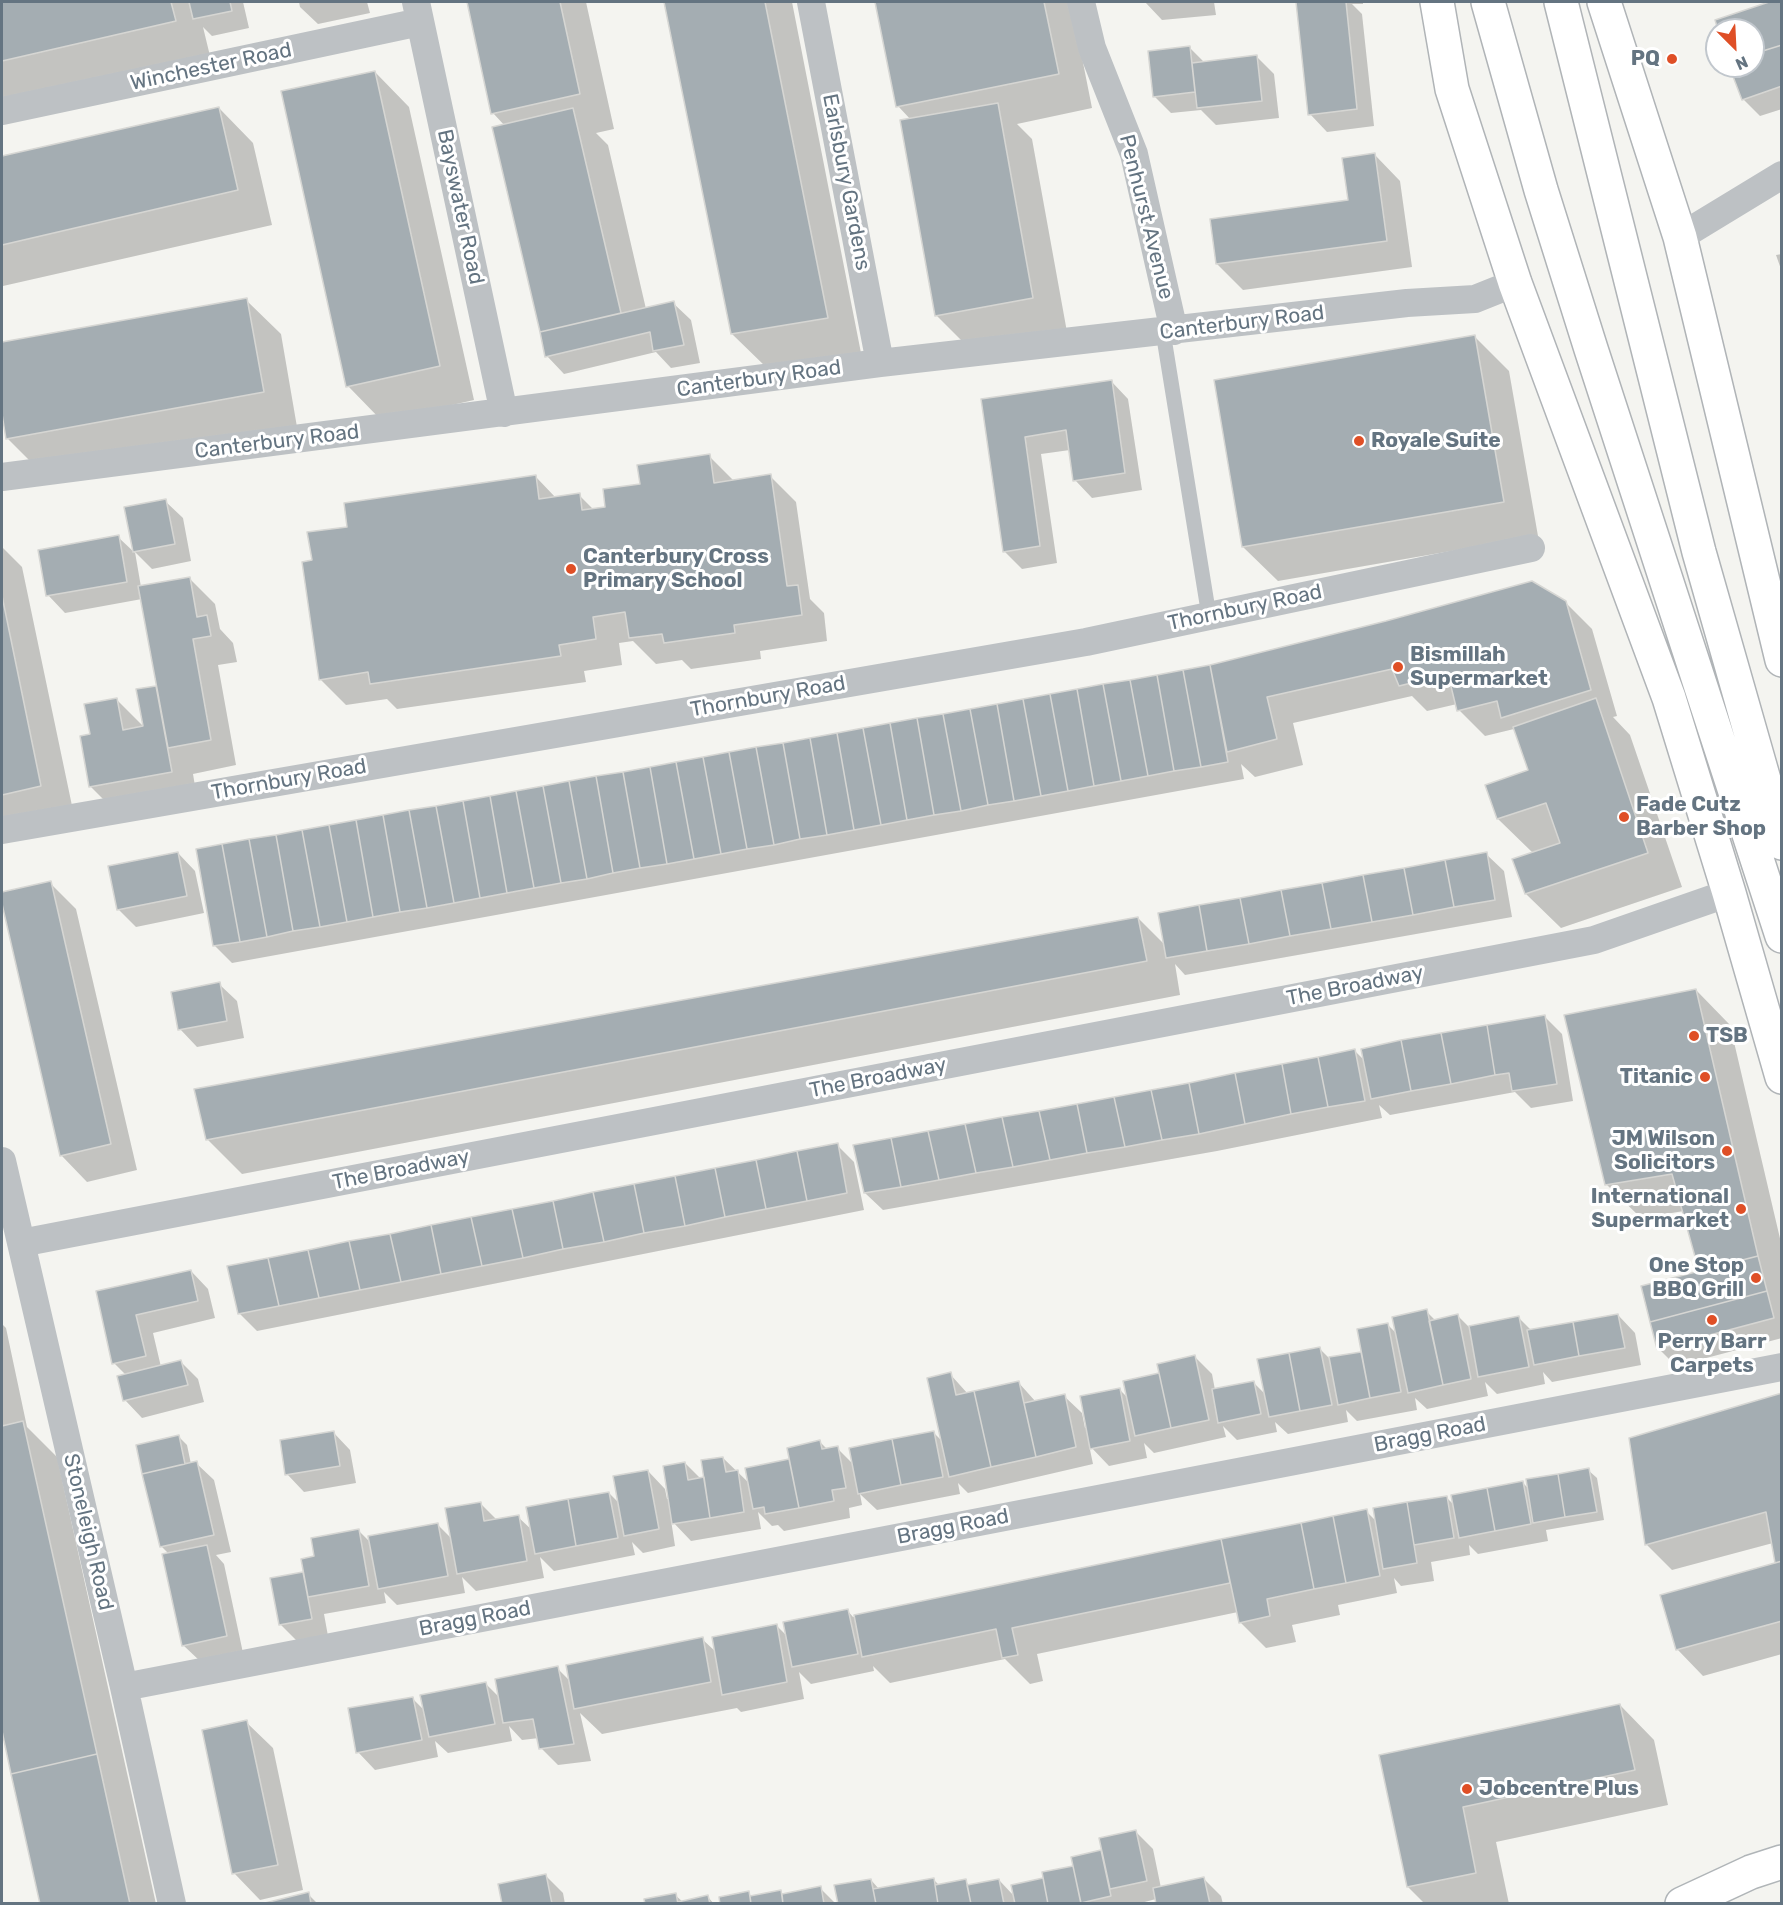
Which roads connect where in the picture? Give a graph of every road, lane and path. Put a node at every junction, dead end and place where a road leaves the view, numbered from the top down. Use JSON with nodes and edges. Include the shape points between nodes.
{"nodes":[{"id":1,"x":811,"y":2,"type":"edge"},
{"id":2,"x":1082,"y":2,"type":"edge"},
{"id":3,"x":1437,"y":2,"type":"edge"},
{"id":4,"x":1488,"y":2,"type":"edge"},
{"id":5,"x":1560,"y":2,"type":"edge"},
{"id":6,"x":1604,"y":2,"type":"edge"},
{"id":7,"x":418,"y":12,"type":"edge"},
{"id":8,"x":2,"y":111,"type":"edge"},
{"id":9,"x":1782,"y":175,"type":"edge"},
{"id":10,"x":1680,"y":237,"type":"junction"},
{"id":11,"x":1515,"y":283,"type":"junction"},
{"id":12,"x":1168,"y":331,"type":"junction"},
{"id":13,"x":880,"y":363,"type":"junction"},
{"id":14,"x":504,"y":413,"type":"junction"},
{"id":15,"x":2,"y":477,"type":"edge"},
{"id":16,"x":1531,"y":548,"type":"dead end"},
{"id":17,"x":1209,"y":616,"type":"junction"},
{"id":18,"x":1782,"y":660,"type":"edge"},
{"id":19,"x":2,"y":830,"type":"edge"},
{"id":20,"x":1782,"y":843,"type":"edge"},
{"id":21,"x":1729,"y":893,"type":"junction"},
{"id":22,"x":1782,"y":936,"type":"edge"},
{"id":23,"x":1782,"y":1077,"type":"edge"},
{"id":24,"x":2,"y":1161,"type":"edge"},
{"id":25,"x":13,"y":1233,"type":"edge"},
{"id":26,"x":1782,"y":1367,"type":"edge"},
{"id":27,"x":124,"y":1687,"type":"junction"},
{"id":28,"x":1782,"y":1862,"type":"edge"},
{"id":29,"x":172,"y":1904,"type":"edge"},
{"id":30,"x":1682,"y":1904,"type":"edge"}],
"edges":[{"from":1,"to":13,"type":"street","name":"Earlsbury Gardens"},
{"from":2,"to":12,"type":"street","name":"Penhurst Avenue","via":[[1092,48],[1134,154]]},
{"from":3,"to":11,"type":"main road","via":[[1452,89]]},
{"from":4,"to":22,"type":"main road","via":[[1587,338]]},
{"from":5,"to":20,"type":"main road","via":[[1696,540]]},
{"from":6,"to":10,"type":"main road"},
{"from":7,"to":8,"type":"street","name":"Winchester Road"},
{"from":7,"to":14,"type":"street","name":"Bayswater Road"},
{"from":9,"to":10,"type":"street"},
{"from":10,"to":18,"type":"main road"},
{"from":11,"to":12,"type":"street","name":"Canterbury Road","via":[[1475,299],[1407,303]]},
{"from":11,"to":21,"type":"main road","via":[[1669,698]]},
{"from":12,"to":13,"type":"street","name":"Canterbury Road"},
{"from":12,"to":17,"type":"lane"},
{"from":13,"to":14,"type":"street","name":"Canterbury Road"},
{"from":14,"to":15,"type":"street","name":"Canterbury Road"},
{"from":16,"to":17,"type":"street","name":"Thornbury Road"},
{"from":17,"to":19,"type":"street","name":"Thornbury Road","via":[[1074,644]]},
{"from":21,"to":23,"type":"main road"},
{"from":21,"to":25,"type":"street","name":"The Broadway","via":[[1594,940]]},
{"from":24,"to":25,"type":"street","name":"Stoneleigh Road"},
{"from":25,"to":27,"type":"street","name":"Stoneleigh Road"},
{"from":26,"to":27,"type":"street","name":"Bragg Road"},
{"from":27,"to":29,"type":"street","name":"Stoneleigh Road"},
{"from":28,"to":30,"type":"main road"}]}
